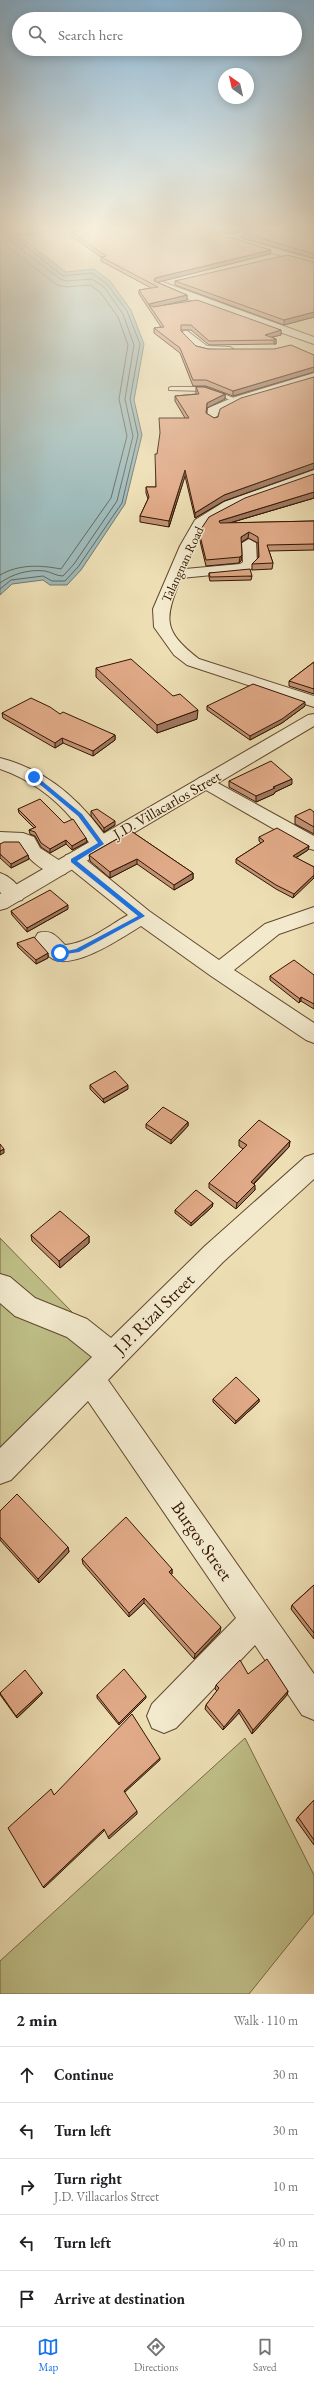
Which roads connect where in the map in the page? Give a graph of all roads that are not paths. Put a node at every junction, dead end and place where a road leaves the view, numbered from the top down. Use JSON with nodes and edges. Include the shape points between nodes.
{"nodes":[{"id":1,"x":260,"y":322,"type":"edge"},
{"id":2,"x":186,"y":333,"type":"edge"},
{"id":3,"x":313,"y":341,"type":"edge"},
{"id":4,"x":289,"y":346,"type":"edge"},
{"id":5,"x":242,"y":350,"type":"edge"},
{"id":6,"x":314,"y":376,"type":"edge"},
{"id":7,"x":171,"y":388,"type":"dead end"},
{"id":8,"x":236,"y":400,"type":"junction"},
{"id":9,"x":213,"y":418,"type":"edge"},
{"id":10,"x":314,"y":474,"type":"edge"},
{"id":11,"x":249,"y":543,"type":"edge"},
{"id":12,"x":175,"y":574,"type":"junction"},
{"id":13,"x":314,"y":702,"type":"edge"},
{"id":14,"x":314,"y":719,"type":"edge"},
{"id":15,"x":0,"y":763,"type":"edge"},
{"id":16,"x":205,"y":782,"type":"junction"},
{"id":17,"x":0,"y":838,"type":"edge"},
{"id":18,"x":101,"y":844,"type":"junction"},
{"id":19,"x":314,"y":844,"type":"edge"},
{"id":20,"x":65,"y":865,"type":"junction"},
{"id":21,"x":0,"y":880,"type":"edge"},
{"id":22,"x":7,"y":899,"type":"edge"},
{"id":23,"x":314,"y":914,"type":"edge"},
{"id":24,"x":142,"y":916,"type":"junction"},
{"id":25,"x":45,"y":938,"type":"dead end"},
{"id":26,"x":219,"y":971,"type":"junction"},
{"id":27,"x":314,"y":1034,"type":"edge"},
{"id":28,"x":314,"y":1164,"type":"edge"},
{"id":29,"x":0,"y":1286,"type":"edge"},
{"id":30,"x":112,"y":1356,"type":"junction"},
{"id":31,"x":90,"y":1379,"type":"junction"},
{"id":32,"x":0,"y":1469,"type":"edge"},
{"id":33,"x":257,"y":1619,"type":"junction"},
{"id":34,"x":314,"y":1703,"type":"edge"},
{"id":35,"x":164,"y":1716,"type":"dead end"}],
"edges":[{"from":1,"to":3,"type":"street"},
{"from":2,"to":5,"type":"street","via":[[204,349]]},
{"from":3,"to":4,"type":"street"},
{"from":6,"to":8,"type":"street"},
{"from":7,"to":8,"type":"lane","via":[[205,389]]},
{"from":8,"to":9,"type":"street","via":[[212,410]]},
{"from":10,"to":12,"type":"street","name":"Talangnan Road","via":[[229,505],[202,520]]},
{"from":11,"to":12,"type":"street","via":[[250,563],[244,568]]},
{"from":12,"to":13,"type":"street","name":"Talangnan Road","via":[[161,609],[162,627],[180,652],[193,662]]},
{"from":14,"to":16,"type":"street","name":"J.D. Villacarlos Street"},
{"from":15,"to":18,"type":"street","via":[[34,777],[65,801],[80,815]]},
{"from":16,"to":18,"type":"street","name":"J.D. Villacarlos Street"},
{"from":16,"to":19,"type":"street"},
{"from":17,"to":20,"type":"street","via":[[23,839],[33,852]]},
{"from":18,"to":20,"type":"street","name":"J.D. Villacarlos Street"},
{"from":20,"to":22,"type":"street","name":"J.D. Villacarlos Street"},
{"from":20,"to":24,"type":"street"},
{"from":21,"to":22,"type":"street"},
{"from":23,"to":26,"type":"street","via":[[272,929]]},
{"from":24,"to":25,"type":"street","via":[[86,947],[69,953],[60,953]]},
{"from":24,"to":26,"type":"street"},
{"from":26,"to":27,"type":"street"},
{"from":28,"to":30,"type":"street","name":"J.P. Rizal Street","via":[[214,1254]]},
{"from":29,"to":30,"type":"street","via":[[25,1307],[77,1328]]},
{"from":30,"to":31,"type":"street","name":"J.P. Rizal Street"},
{"from":31,"to":32,"type":"street","name":"J.P. Rizal Street"},
{"from":31,"to":33,"type":"street","name":"Burgos Street"},
{"from":33,"to":34,"type":"street","name":"Burgos Street"},
{"from":33,"to":35,"type":"street"}]}
